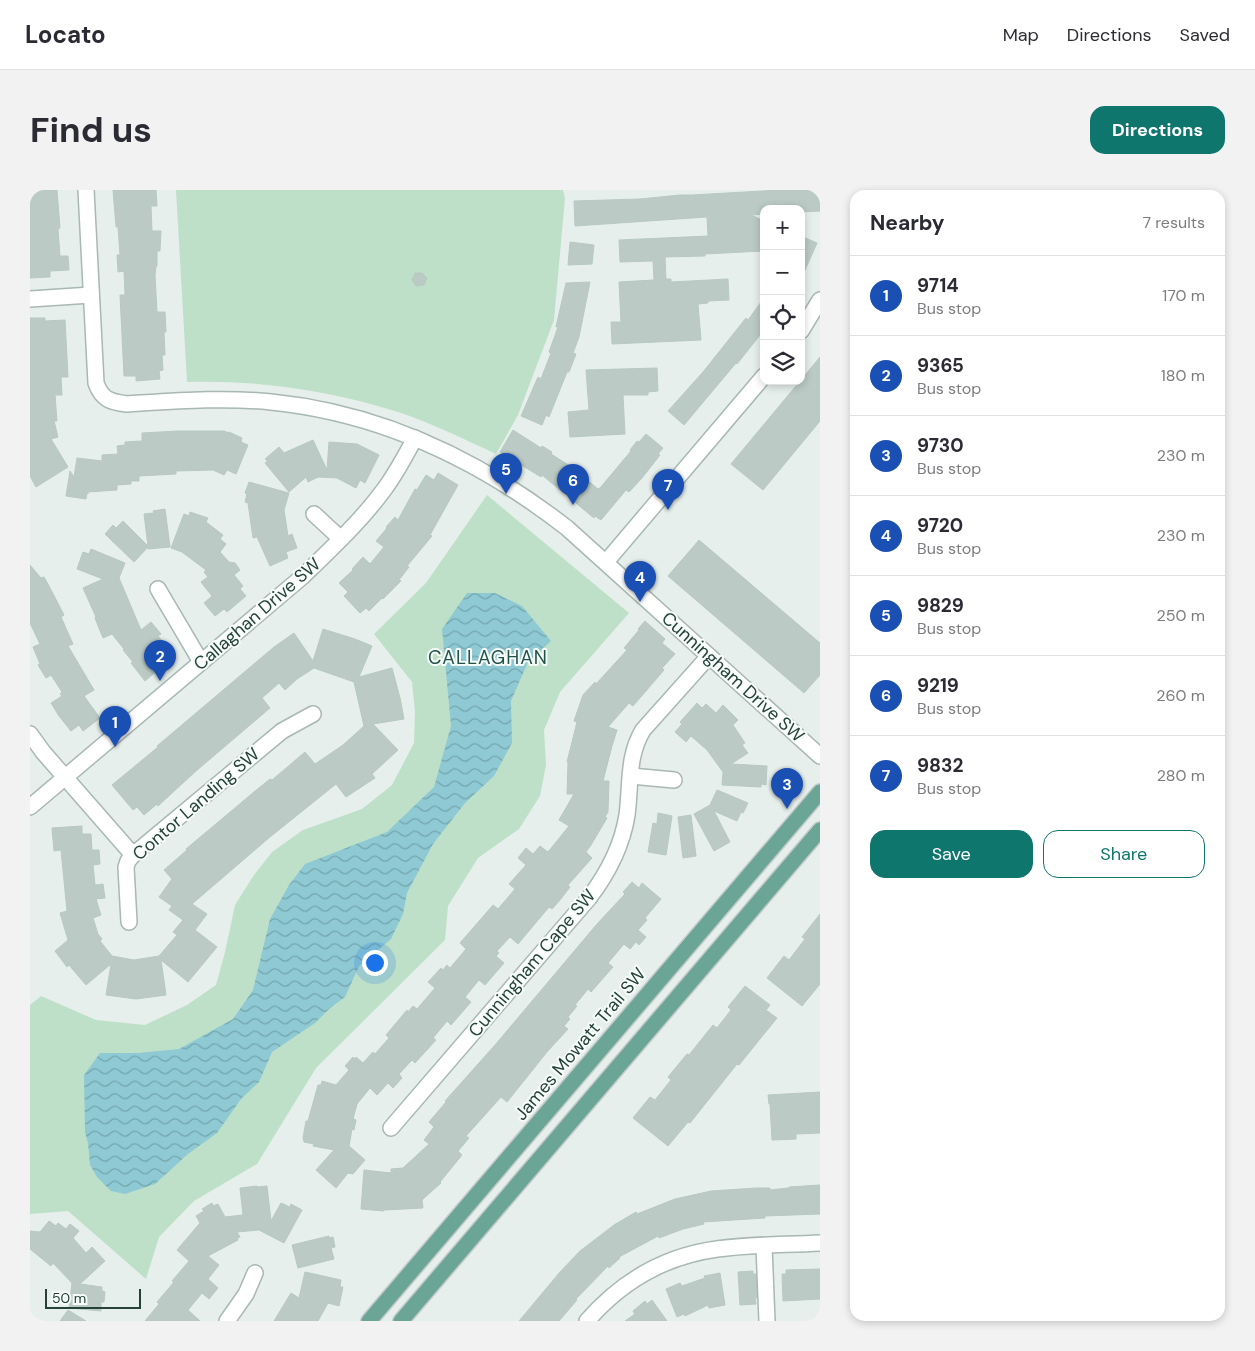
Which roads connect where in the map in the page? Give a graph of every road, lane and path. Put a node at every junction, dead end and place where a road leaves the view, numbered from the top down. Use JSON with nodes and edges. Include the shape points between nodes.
{"nodes":[{"id":1,"x":86,"y":190,"type":"edge"},
{"id":2,"x":91,"y":295,"type":"junction"},
{"id":3,"x":30,"y":299,"type":"edge"},
{"id":4,"x":820,"y":300,"type":"edge"},
{"id":5,"x":805,"y":324,"type":"edge"},
{"id":6,"x":760,"y":381,"type":"edge"},
{"id":7,"x":415,"y":438,"type":"junction"},
{"id":8,"x":314,"y":514,"type":"dead end"},
{"id":9,"x":340,"y":539,"type":"junction"},
{"id":10,"x":606,"y":562,"type":"junction"},
{"id":11,"x":158,"y":589,"type":"dead end"},
{"id":12,"x":709,"y":656,"type":"junction"},
{"id":13,"x":201,"y":662,"type":"junction"},
{"id":14,"x":314,"y":714,"type":"dead end"},
{"id":15,"x":30,"y":734,"type":"edge"},
{"id":16,"x":820,"y":756,"type":"edge"},
{"id":17,"x":630,"y":776,"type":"junction"},
{"id":18,"x":65,"y":777,"type":"junction"},
{"id":19,"x":674,"y":780,"type":"dead end"},
{"id":20,"x":820,"y":792,"type":"edge"},
{"id":21,"x":30,"y":807,"type":"edge"},
{"id":22,"x":820,"y":830,"type":"edge"},
{"id":23,"x":133,"y":855,"type":"junction"},
{"id":24,"x":129,"y":922,"type":"dead end"},
{"id":25,"x":391,"y":1128,"type":"dead end"},
{"id":26,"x":820,"y":1243,"type":"edge"},
{"id":27,"x":764,"y":1246,"type":"junction"},
{"id":28,"x":255,"y":1273,"type":"dead end"},
{"id":29,"x":227,"y":1321,"type":"edge"},
{"id":30,"x":369,"y":1321,"type":"edge"},
{"id":31,"x":401,"y":1321,"type":"edge"},
{"id":32,"x":587,"y":1321,"type":"edge"},
{"id":33,"x":767,"y":1321,"type":"edge"}],
"edges":[{"from":1,"to":2,"type":"street","name":"Cunningham Drive SW"},
{"from":2,"to":3,"type":"street"},
{"from":2,"to":7,"type":"street","name":"Cunningham Drive SW","via":[[96,383],[106,399],[128,404],[188,400],[272,402],[342,414]]},
{"from":4,"to":5,"type":"street"},
{"from":6,"to":10,"type":"street"},
{"from":7,"to":9,"type":"street","name":"Callaghan Drive SW","via":[[383,491]]},
{"from":7,"to":10,"type":"street","name":"Cunningham Drive SW","via":[[518,492]]},
{"from":8,"to":9,"type":"street"},
{"from":9,"to":13,"type":"street","name":"Callaghan Drive SW","via":[[302,577]]},
{"from":10,"to":12,"type":"street","name":"Cunningham Drive SW"},
{"from":11,"to":13,"type":"street"},
{"from":12,"to":16,"type":"street","name":"Cunningham Drive SW"},
{"from":12,"to":17,"type":"street","name":"Cunningham Cape SW","via":[[637,739]]},
{"from":13,"to":18,"type":"street","name":"Callaghan Drive SW"},
{"from":14,"to":23,"type":"street","name":"Contor Landing SW","via":[[282,731]]},
{"from":15,"to":18,"type":"street"},
{"from":17,"to":19,"type":"street"},
{"from":17,"to":25,"type":"street","name":"Cunningham Cape SW","via":[[625,828],[607,873]]},
{"from":18,"to":21,"type":"street","name":"Callaghan Drive SW"},
{"from":18,"to":23,"type":"street"},
{"from":20,"to":30,"type":"main road","name":"James Mowatt Trail SW"},
{"from":22,"to":31,"type":"main road"},
{"from":23,"to":24,"type":"street","name":"Contor Landing SW","via":[[126,867]]},
{"from":26,"to":27,"type":"street"},
{"from":27,"to":32,"type":"street","via":[[685,1255],[626,1284]]},
{"from":27,"to":33,"type":"street"},
{"from":28,"to":29,"type":"street","via":[[246,1294]]}]}
